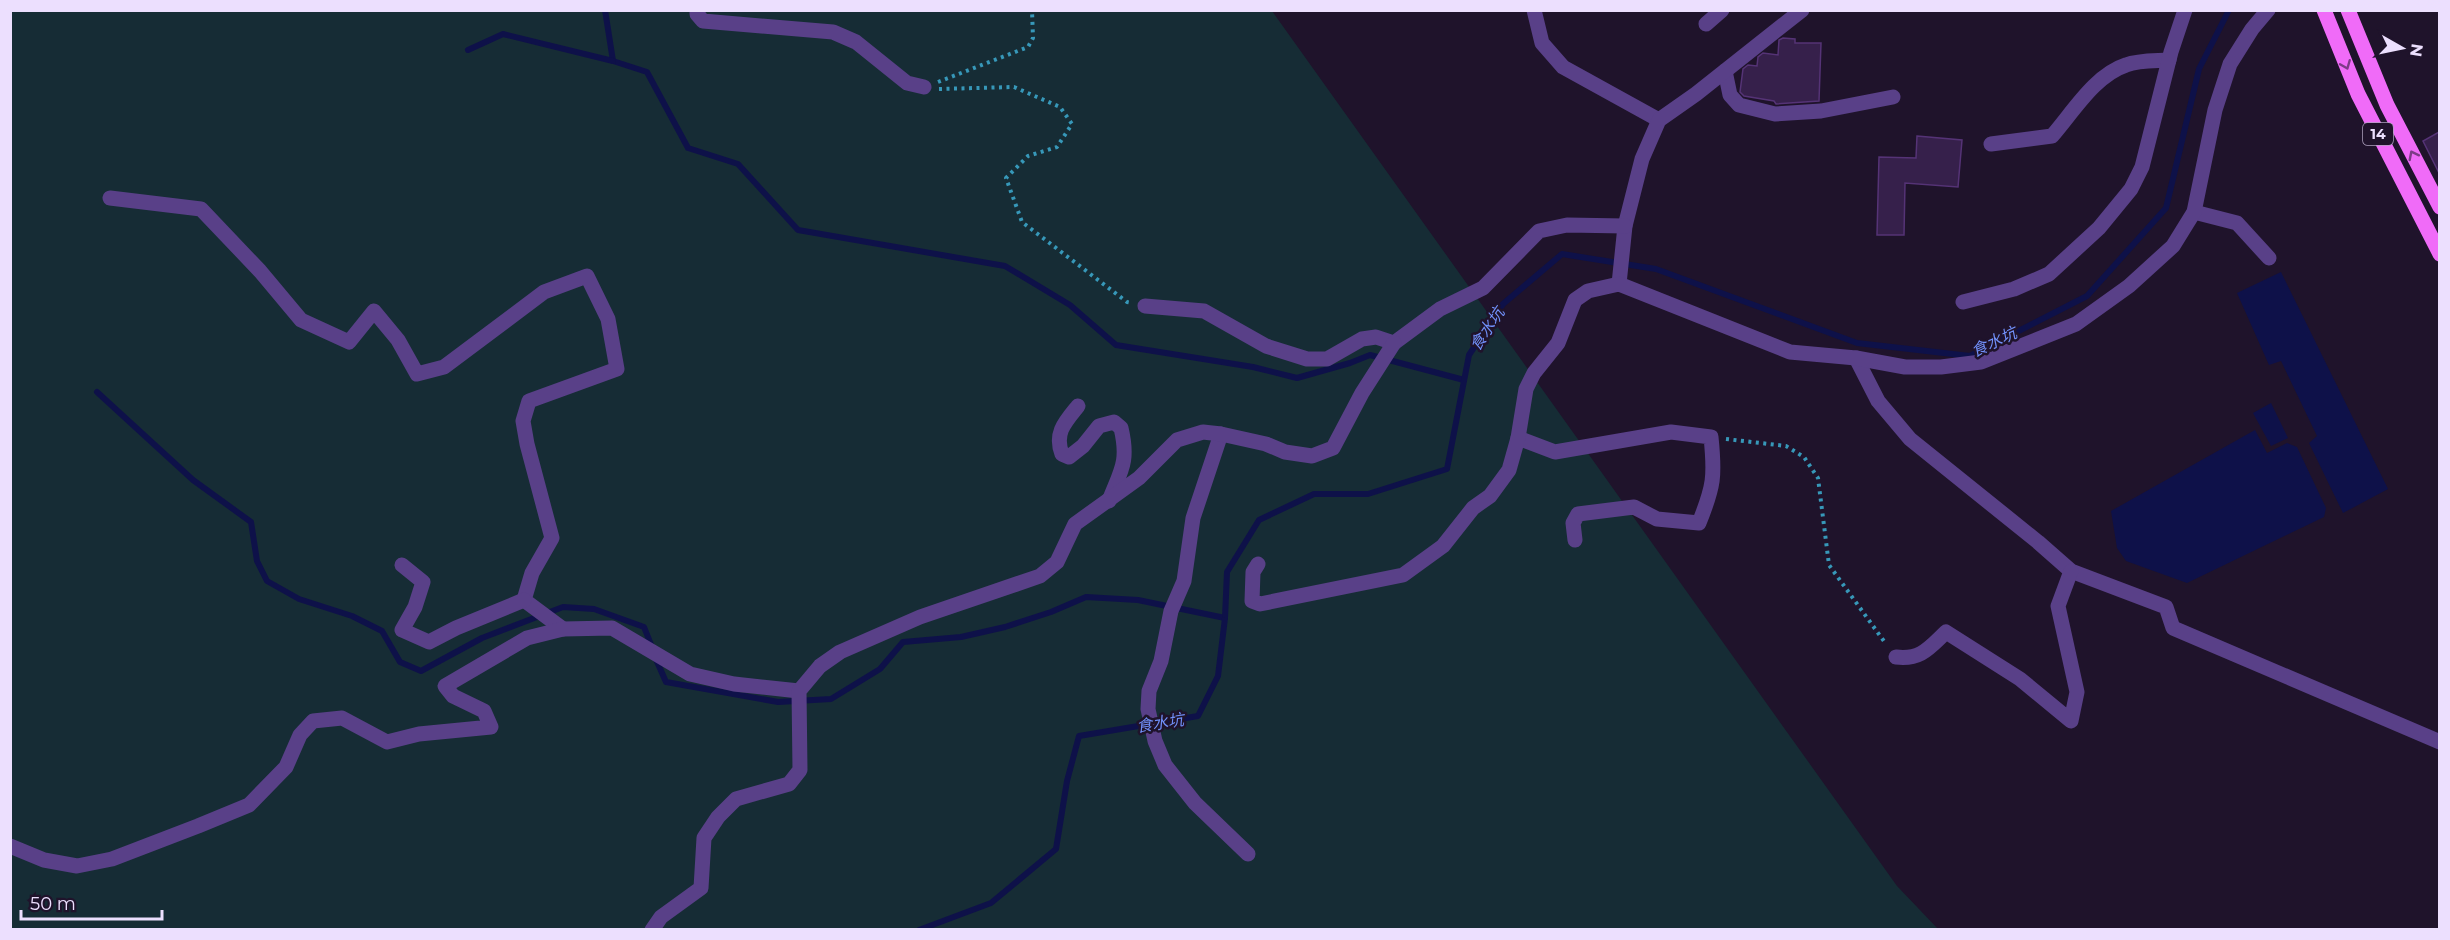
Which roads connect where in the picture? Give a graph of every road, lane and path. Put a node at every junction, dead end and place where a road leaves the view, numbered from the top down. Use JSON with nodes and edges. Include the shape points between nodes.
{"nodes":[{"id":1,"x":697,"y":10,"type":"edge"},
{"id":2,"x":1032,"y":10,"type":"edge"},
{"id":3,"x":1534,"y":10,"type":"edge"},
{"id":4,"x":1722,"y":10,"type":"edge"},
{"id":5,"x":1802,"y":10,"type":"edge"},
{"id":6,"x":2185,"y":10,"type":"edge"},
{"id":7,"x":2268,"y":10,"type":"edge"},
{"id":8,"x":2324,"y":10,"type":"edge"},
{"id":9,"x":2348,"y":10,"type":"edge"},
{"id":10,"x":1706,"y":24,"type":"dead end"},
{"id":11,"x":2169,"y":60,"type":"junction"},
{"id":12,"x":1725,"y":71,"type":"junction"},
{"id":13,"x":924,"y":87,"type":"junction"},
{"id":14,"x":1893,"y":97,"type":"dead end"},
{"id":15,"x":1659,"y":120,"type":"junction"},
{"id":16,"x":1990,"y":144,"type":"dead end"},
{"id":17,"x":110,"y":198,"type":"dead end"},
{"id":18,"x":2439,"y":207,"type":"edge"},
{"id":19,"x":2194,"y":212,"type":"junction"},
{"id":20,"x":1625,"y":226,"type":"junction"},
{"id":21,"x":2439,"y":254,"type":"edge"},
{"id":22,"x":2269,"y":258,"type":"dead end"},
{"id":23,"x":1619,"y":284,"type":"junction"},
{"id":24,"x":1963,"y":302,"type":"dead end"},
{"id":25,"x":1145,"y":306,"type":"joint"},
{"id":26,"x":1394,"y":342,"type":"junction"},
{"id":27,"x":1856,"y":358,"type":"junction"},
{"id":28,"x":1078,"y":406,"type":"dead end"},
{"id":29,"x":1221,"y":434,"type":"junction"},
{"id":30,"x":1711,"y":437,"type":"junction"},
{"id":31,"x":1518,"y":438,"type":"junction"},
{"id":32,"x":1109,"y":501,"type":"junction"},
{"id":33,"x":1575,"y":540,"type":"dead end"},
{"id":34,"x":1258,"y":564,"type":"dead end"},
{"id":35,"x":402,"y":565,"type":"dead end"},
{"id":36,"x":2071,"y":571,"type":"junction"},
{"id":37,"x":528,"y":603,"type":"junction"},
{"id":38,"x":558,"y":626,"type":"junction"},
{"id":39,"x":1896,"y":657,"type":"joint"},
{"id":40,"x":799,"y":691,"type":"junction"},
{"id":41,"x":2439,"y":742,"type":"edge"},
{"id":42,"x":10,"y":846,"type":"edge"},
{"id":43,"x":1248,"y":854,"type":"dead end"},
{"id":44,"x":652,"y":930,"type":"edge"}],
"edges":[{"from":1,"to":13,"type":"street","via":[[703,21],[833,32],[856,42],[907,83]]},
{"from":2,"to":13,"type":"path","via":[[1034,38],[1028,46]]},
{"from":3,"to":15,"type":"street","via":[[1542,43],[1563,67]]},
{"from":4,"to":10,"type":"street"},
{"from":5,"to":12,"type":"street"},
{"from":6,"to":11,"type":"street"},
{"from":7,"to":19,"type":"street","via":[[2230,64],[2215,110]]},
{"from":8,"to":21,"type":"main road","number":"14","one_way":true,"via":[[2358,94]]},
{"from":18,"to":9,"type":"main road","number":"14","one_way":true,"via":[[2387,105]]},
{"from":11,"to":16,"type":"street","via":[[2127,65],[2109,74],[2052,136]]},
{"from":11,"to":24,"type":"street","via":[[2142,167],[2131,189],[2099,228],[2049,274],[2014,289]]},
{"from":12,"to":14,"type":"street","via":[[1730,95],[1739,105],[1775,114],[1821,111]]},
{"from":12,"to":15,"type":"street"},
{"from":13,"to":25,"type":"path","via":[[1014,87],[1060,107],[1072,124],[1057,147],[1028,156],[1006,178],[1022,222],[1127,302]]},
{"from":15,"to":20,"type":"street","via":[[1642,159]]},
{"from":17,"to":37,"type":"street","via":[[201,209],[301,320],[349,342],[374,311],[398,340],[417,374],[444,367],[544,292],[587,276],[608,319],[617,369],[529,401],[523,421],[526,444],[552,538],[532,573]]},
{"from":19,"to":22,"type":"street","via":[[2237,223]]},
{"from":19,"to":27,"type":"street","via":[[2173,246],[2129,286],[2076,324],[1981,362],[1905,367]]},
{"from":20,"to":23,"type":"street"},
{"from":20,"to":26,"type":"street","via":[[1567,225],[1539,231],[1483,288],[1440,309]]},
{"from":23,"to":27,"type":"street","via":[[1790,352]]},
{"from":23,"to":31,"type":"street","via":[[1588,291],[1575,300],[1558,343],[1526,389]]},
{"from":25,"to":26,"type":"street","via":[[1204,311],[1266,346],[1307,360],[1327,359],[1362,339],[1376,337]]},
{"from":26,"to":29,"type":"street","via":[[1333,448],[1312,456]]},
{"from":27,"to":36,"type":"street","via":[[1878,401],[1910,439]]},
{"from":28,"to":32,"type":"street","via":[[1061,426],[1057,442],[1062,454],[1069,457],[1100,426],[1114,422],[1122,428],[1126,451]]},
{"from":29,"to":32,"type":"street","via":[[1203,432],[1177,440]]},
{"from":29,"to":43,"type":"street","via":[[1193,518],[1184,581],[1173,605],[1161,661],[1149,691],[1148,709],[1165,765],[1195,803]]},
{"from":30,"to":31,"type":"street","via":[[1671,432],[1555,452]]},
{"from":30,"to":33,"type":"street","via":[[1713,488],[1699,523],[1657,519],[1634,507],[1578,514],[1573,523]]},
{"from":30,"to":39,"type":"path","via":[[1786,446],[1804,457],[1818,478],[1829,565]]},
{"from":31,"to":34,"type":"street","via":[[1509,470],[1490,496],[1473,508],[1443,546],[1403,576],[1260,604],[1252,601],[1253,572]]},
{"from":32,"to":40,"type":"street","via":[[1075,524],[1057,562],[1040,576],[920,617],[840,652],[820,666]]},
{"from":35,"to":37,"type":"street","via":[[423,582],[415,608],[402,630],[429,642],[456,628]]},
{"from":36,"to":39,"type":"street","via":[[2058,606],[2077,692],[2072,721],[2020,679],[1946,632],[1926,651],[1910,659]]},
{"from":36,"to":41,"type":"street","via":[[2166,607],[2172,628]]},
{"from":37,"to":38,"type":"street"},
{"from":38,"to":40,"type":"street","via":[[612,628],[690,674],[734,684]]},
{"from":38,"to":42,"type":"street","via":[[527,638],[445,686],[453,696],[484,711],[491,727],[419,734],[387,742],[342,718],[313,721],[300,735],[286,767],[249,805],[112,859],[77,866],[44,860]]},
{"from":40,"to":44,"type":"street","via":[[800,770],[789,784],[736,799],[718,817],[704,838],[701,888],[662,917]]}]}
